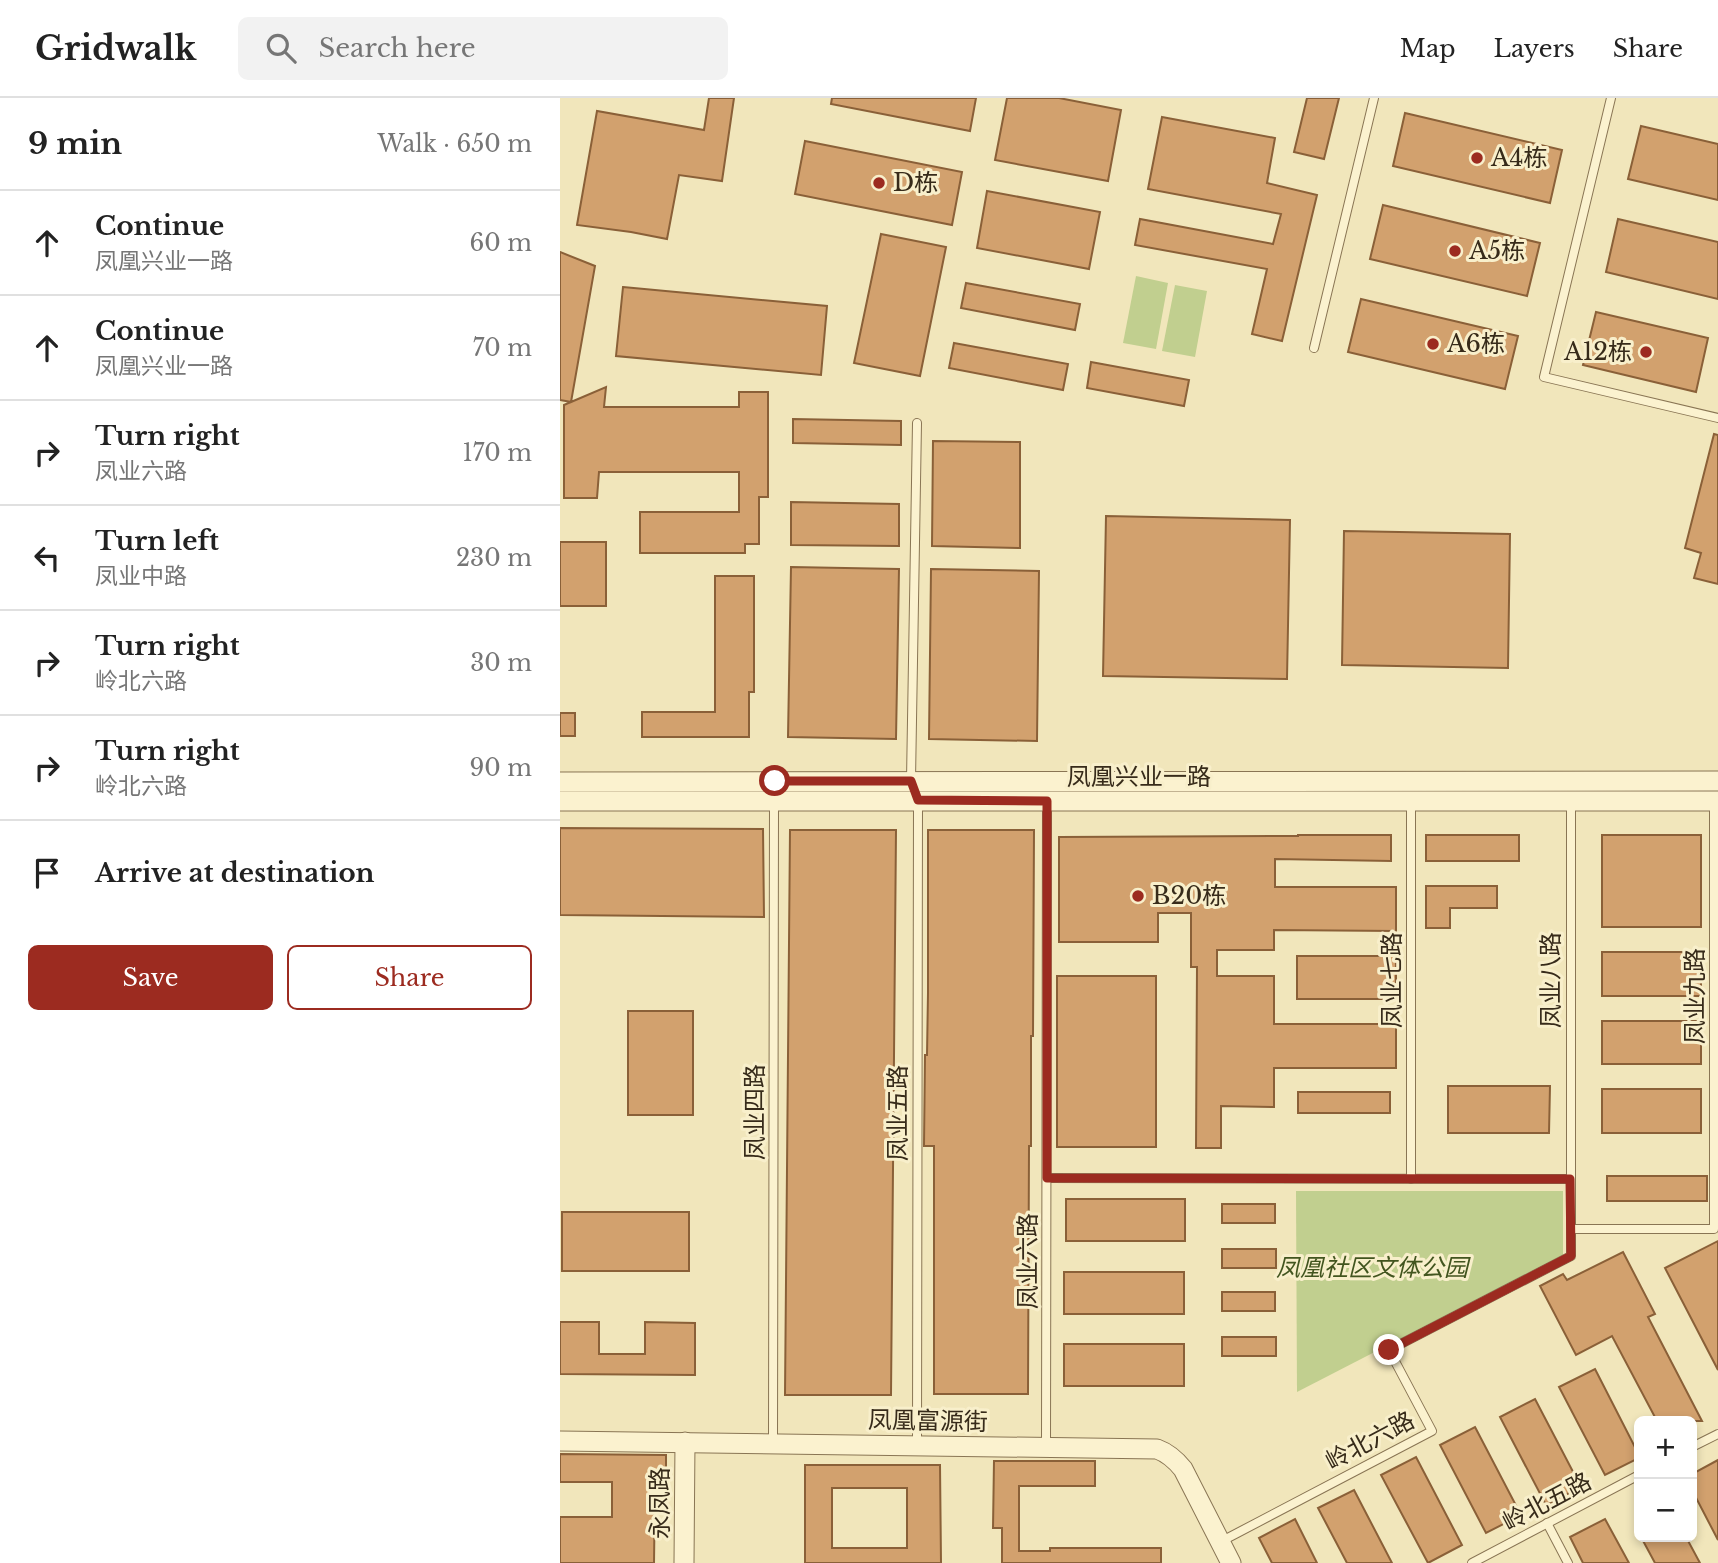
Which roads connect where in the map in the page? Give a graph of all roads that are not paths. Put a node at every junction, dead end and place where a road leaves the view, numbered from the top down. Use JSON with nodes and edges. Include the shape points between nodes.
{"nodes":[{"id":1,"x":1374,"y":98,"type":"edge"},
{"id":2,"x":1611,"y":98,"type":"edge"},
{"id":3,"x":1314,"y":348,"type":"dead end"},
{"id":4,"x":1718,"y":418,"type":"edge"},
{"id":5,"x":917,"y":423,"type":"dead end"},
{"id":6,"x":911,"y":781,"type":"junction"},
{"id":7,"x":1412,"y":781,"type":"junction"},
{"id":8,"x":1571,"y":781,"type":"junction"},
{"id":9,"x":560,"y":782,"type":"edge"},
{"id":10,"x":775,"y":791,"type":"junction"},
{"id":11,"x":1047,"y":791,"type":"junction"},
{"id":12,"x":1716,"y":791,"type":"edge"},
{"id":13,"x":918,"y":800,"type":"junction"},
{"id":14,"x":560,"y":801,"type":"edge"},
{"id":15,"x":1412,"y":801,"type":"junction"},
{"id":16,"x":1571,"y":801,"type":"junction"},
{"id":17,"x":1047,"y":1178,"type":"junction"},
{"id":18,"x":1411,"y":1179,"type":"junction"},
{"id":19,"x":1570,"y":1179,"type":"junction"},
{"id":20,"x":1571,"y":1228,"type":"junction"},
{"id":21,"x":1716,"y":1233,"type":"edge"},
{"id":22,"x":1718,"y":1434,"type":"edge"},
{"id":23,"x":560,"y":1441,"type":"edge"},
{"id":24,"x":684,"y":1442,"type":"junction"},
{"id":25,"x":773,"y":1443,"type":"junction"},
{"id":26,"x":1697,"y":1444,"type":"edge"},
{"id":27,"x":917,"y":1445,"type":"junction"},
{"id":28,"x":1046,"y":1447,"type":"junction"},
{"id":29,"x":1634,"y":1478,"type":"edge"},
{"id":30,"x":1547,"y":1523,"type":"junction"},
{"id":31,"x":1220,"y":1542,"type":"junction"},
{"id":32,"x":684,"y":1563,"type":"edge"},
{"id":33,"x":1231,"y":1563,"type":"edge"},
{"id":34,"x":1472,"y":1563,"type":"edge"},
{"id":35,"x":1568,"y":1563,"type":"edge"}],
"edges":[{"from":1,"to":3,"type":"lane"},
{"from":2,"to":4,"type":"lane","via":[[1544,377]]},
{"from":5,"to":6,"type":"lane"},
{"from":6,"to":10,"type":"street","name":"凤凰兴业一路"},
{"from":6,"to":11,"type":"street","name":"凤凰兴业一路"},
{"from":6,"to":13,"type":"lane","name":"凤业五路"},
{"from":7,"to":8,"type":"street","name":"凤凰兴业一路"},
{"from":7,"to":11,"type":"street","name":"凤凰兴业一路"},
{"from":7,"to":15,"type":"lane","name":"凤业七路"},
{"from":8,"to":12,"type":"street","name":"凤凰兴业一路"},
{"from":8,"to":16,"type":"lane","name":"凤业八路"},
{"from":9,"to":10,"type":"street","name":"凤凰兴业一路"},
{"from":10,"to":13,"type":"street","name":"凤凰兴业一路"},
{"from":10,"to":14,"type":"street","name":"凤凰兴业一路"},
{"from":10,"to":25,"type":"lane","name":"凤业四路"},
{"from":11,"to":13,"type":"street","name":"凤凰兴业一路"},
{"from":11,"to":15,"type":"street","name":"凤凰兴业一路"},
{"from":11,"to":17,"type":"lane","name":"凤业六路"},
{"from":12,"to":16,"type":"street","name":"凤凰兴业一路"},
{"from":12,"to":21,"type":"lane","name":"凤业九路"},
{"from":13,"to":27,"type":"lane","name":"凤业五路"},
{"from":15,"to":16,"type":"street","name":"凤凰兴业一路"},
{"from":15,"to":18,"type":"lane","name":"凤业七路"},
{"from":16,"to":19,"type":"lane","name":"凤业八路"},
{"from":17,"to":18,"type":"lane"},
{"from":17,"to":28,"type":"lane","name":"凤业六路"},
{"from":18,"to":19,"type":"lane"},
{"from":19,"to":20,"type":"lane","name":"岭北六路"},
{"from":20,"to":21,"type":"lane"},
{"from":20,"to":31,"type":"lane","name":"岭北六路","via":[[1571,1256],[1389,1350],[1432,1432]]},
{"from":22,"to":26,"type":"lane"},
{"from":23,"to":24,"type":"street","name":"凤凰富源街"},
{"from":24,"to":25,"type":"street","name":"凤凰富源街"},
{"from":24,"to":32,"type":"street","name":"永凤路"},
{"from":25,"to":27,"type":"street","name":"凤凰富源街"},
{"from":27,"to":28,"type":"street","name":"凤凰富源街"},
{"from":28,"to":31,"type":"street","name":"凤凰富源街","via":[[1149,1448],[1167,1453],[1183,1469]]},
{"from":29,"to":30,"type":"lane","name":"岭北五路"},
{"from":30,"to":34,"type":"lane","name":"岭北五路"},
{"from":30,"to":35,"type":"lane"},
{"from":31,"to":33,"type":"street","name":"凤凰富源街"}]}
